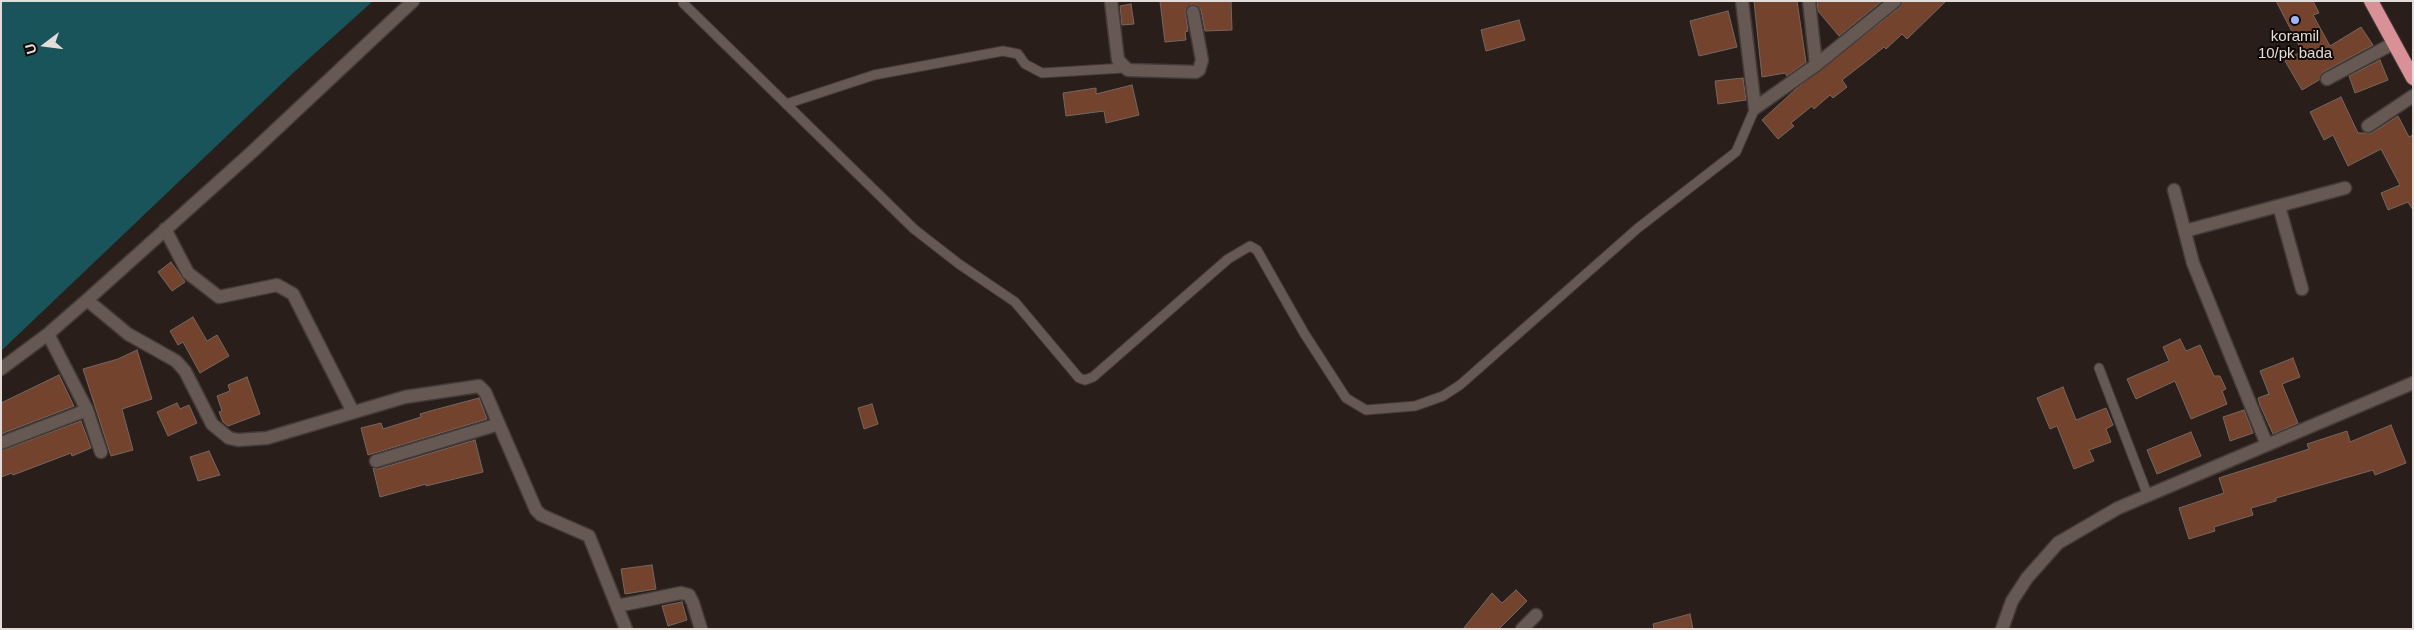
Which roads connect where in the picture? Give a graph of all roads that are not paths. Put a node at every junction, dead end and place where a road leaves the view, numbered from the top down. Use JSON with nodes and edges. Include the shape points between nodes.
{"nodes":[{"id":1,"x":413,"y":1,"type":"edge"},
{"id":2,"x":1112,"y":1,"type":"edge"},
{"id":3,"x":1742,"y":1,"type":"edge"},
{"id":4,"x":1809,"y":1,"type":"edge"},
{"id":5,"x":1895,"y":1,"type":"edge"},
{"id":6,"x":2371,"y":1,"type":"edge"},
{"id":7,"x":683,"y":3,"type":"dead end"},
{"id":8,"x":1193,"y":12,"type":"dead end"},
{"id":9,"x":2394,"y":44,"type":"junction"},
{"id":10,"x":1816,"y":65,"type":"junction"},
{"id":11,"x":1124,"y":68,"type":"junction"},
{"id":12,"x":2413,"y":78,"type":"edge"},
{"id":13,"x":2327,"y":79,"type":"dead end"},
{"id":14,"x":2413,"y":96,"type":"edge"},
{"id":15,"x":786,"y":104,"type":"junction"},
{"id":16,"x":1755,"y":108,"type":"junction"},
{"id":17,"x":2368,"y":126,"type":"dead end"},
{"id":18,"x":2345,"y":188,"type":"dead end"},
{"id":19,"x":2174,"y":190,"type":"dead end"},
{"id":20,"x":2279,"y":206,"type":"junction"},
{"id":21,"x":165,"y":230,"type":"junction"},
{"id":22,"x":2184,"y":231,"type":"junction"},
{"id":23,"x":2302,"y":289,"type":"dead end"},
{"id":24,"x":87,"y":300,"type":"junction"},
{"id":25,"x":48,"y":334,"type":"junction"},
{"id":26,"x":2099,"y":368,"type":"dead end"},
{"id":27,"x":1,"y":369,"type":"edge"},
{"id":28,"x":2413,"y":383,"type":"edge"},
{"id":29,"x":87,"y":410,"type":"junction"},
{"id":30,"x":353,"y":412,"type":"junction"},
{"id":31,"x":499,"y":424,"type":"junction"},
{"id":32,"x":1,"y":443,"type":"edge"},
{"id":33,"x":2267,"y":445,"type":"junction"},
{"id":34,"x":101,"y":452,"type":"dead end"},
{"id":35,"x":376,"y":461,"type":"dead end"},
{"id":36,"x":2148,"y":496,"type":"junction"},
{"id":37,"x":617,"y":606,"type":"junction"},
{"id":38,"x":1536,"y":615,"type":"dead end"},
{"id":39,"x":626,"y":629,"type":"edge"},
{"id":40,"x":700,"y":629,"type":"edge"},
{"id":41,"x":1522,"y":629,"type":"edge"},
{"id":42,"x":2002,"y":629,"type":"edge"}],
"edges":[{"from":1,"to":21,"type":"street"},
{"from":2,"to":11,"type":"street","via":[[1118,60]]},
{"from":3,"to":16,"type":"street"},
{"from":4,"to":10,"type":"street"},
{"from":5,"to":10,"type":"street"},
{"from":6,"to":9,"type":"highway"},
{"from":7,"to":15,"type":"lane"},
{"from":8,"to":11,"type":"street","via":[[1202,60],[1199,70]]},
{"from":9,"to":12,"type":"highway"},
{"from":9,"to":13,"type":"street"},
{"from":10,"to":16,"type":"street"},
{"from":11,"to":15,"type":"lane","via":[[1042,73],[1025,64],[1018,54],[1002,51],[874,75]]},
{"from":14,"to":17,"type":"street"},
{"from":15,"to":16,"type":"lane","via":[[914,229],[1015,302],[1080,378],[1093,377],[1228,259],[1250,246],[1257,250],[1346,398],[1366,410],[1415,406],[1460,385],[1638,228],[1736,152]]},
{"from":18,"to":20,"type":"street"},
{"from":19,"to":22,"type":"street"},
{"from":20,"to":22,"type":"street"},
{"from":20,"to":23,"type":"street"},
{"from":21,"to":24,"type":"street"},
{"from":21,"to":30,"type":"street","via":[[188,273],[219,297],[277,285],[293,294]]},
{"from":22,"to":33,"type":"street","via":[[2193,263]]},
{"from":24,"to":25,"type":"street"},
{"from":24,"to":30,"type":"street","via":[[128,334],[176,361],[212,424],[229,438],[247,441],[267,438]]},
{"from":25,"to":27,"type":"street"},
{"from":25,"to":29,"type":"street"},
{"from":26,"to":36,"type":"lane"},
{"from":28,"to":33,"type":"street"},
{"from":29,"to":32,"type":"street"},
{"from":29,"to":34,"type":"street"},
{"from":30,"to":31,"type":"street","via":[[404,397],[479,386],[485,392]]},
{"from":31,"to":35,"type":"street"},
{"from":31,"to":37,"type":"street","via":[[536,510],[589,536]]},
{"from":33,"to":36,"type":"street"},
{"from":36,"to":42,"type":"street","via":[[2118,508],[2058,543],[2027,578],[2012,601]]},
{"from":37,"to":39,"type":"street"},
{"from":37,"to":40,"type":"street","via":[[681,593],[689,595]]},
{"from":38,"to":41,"type":"street"}]}
